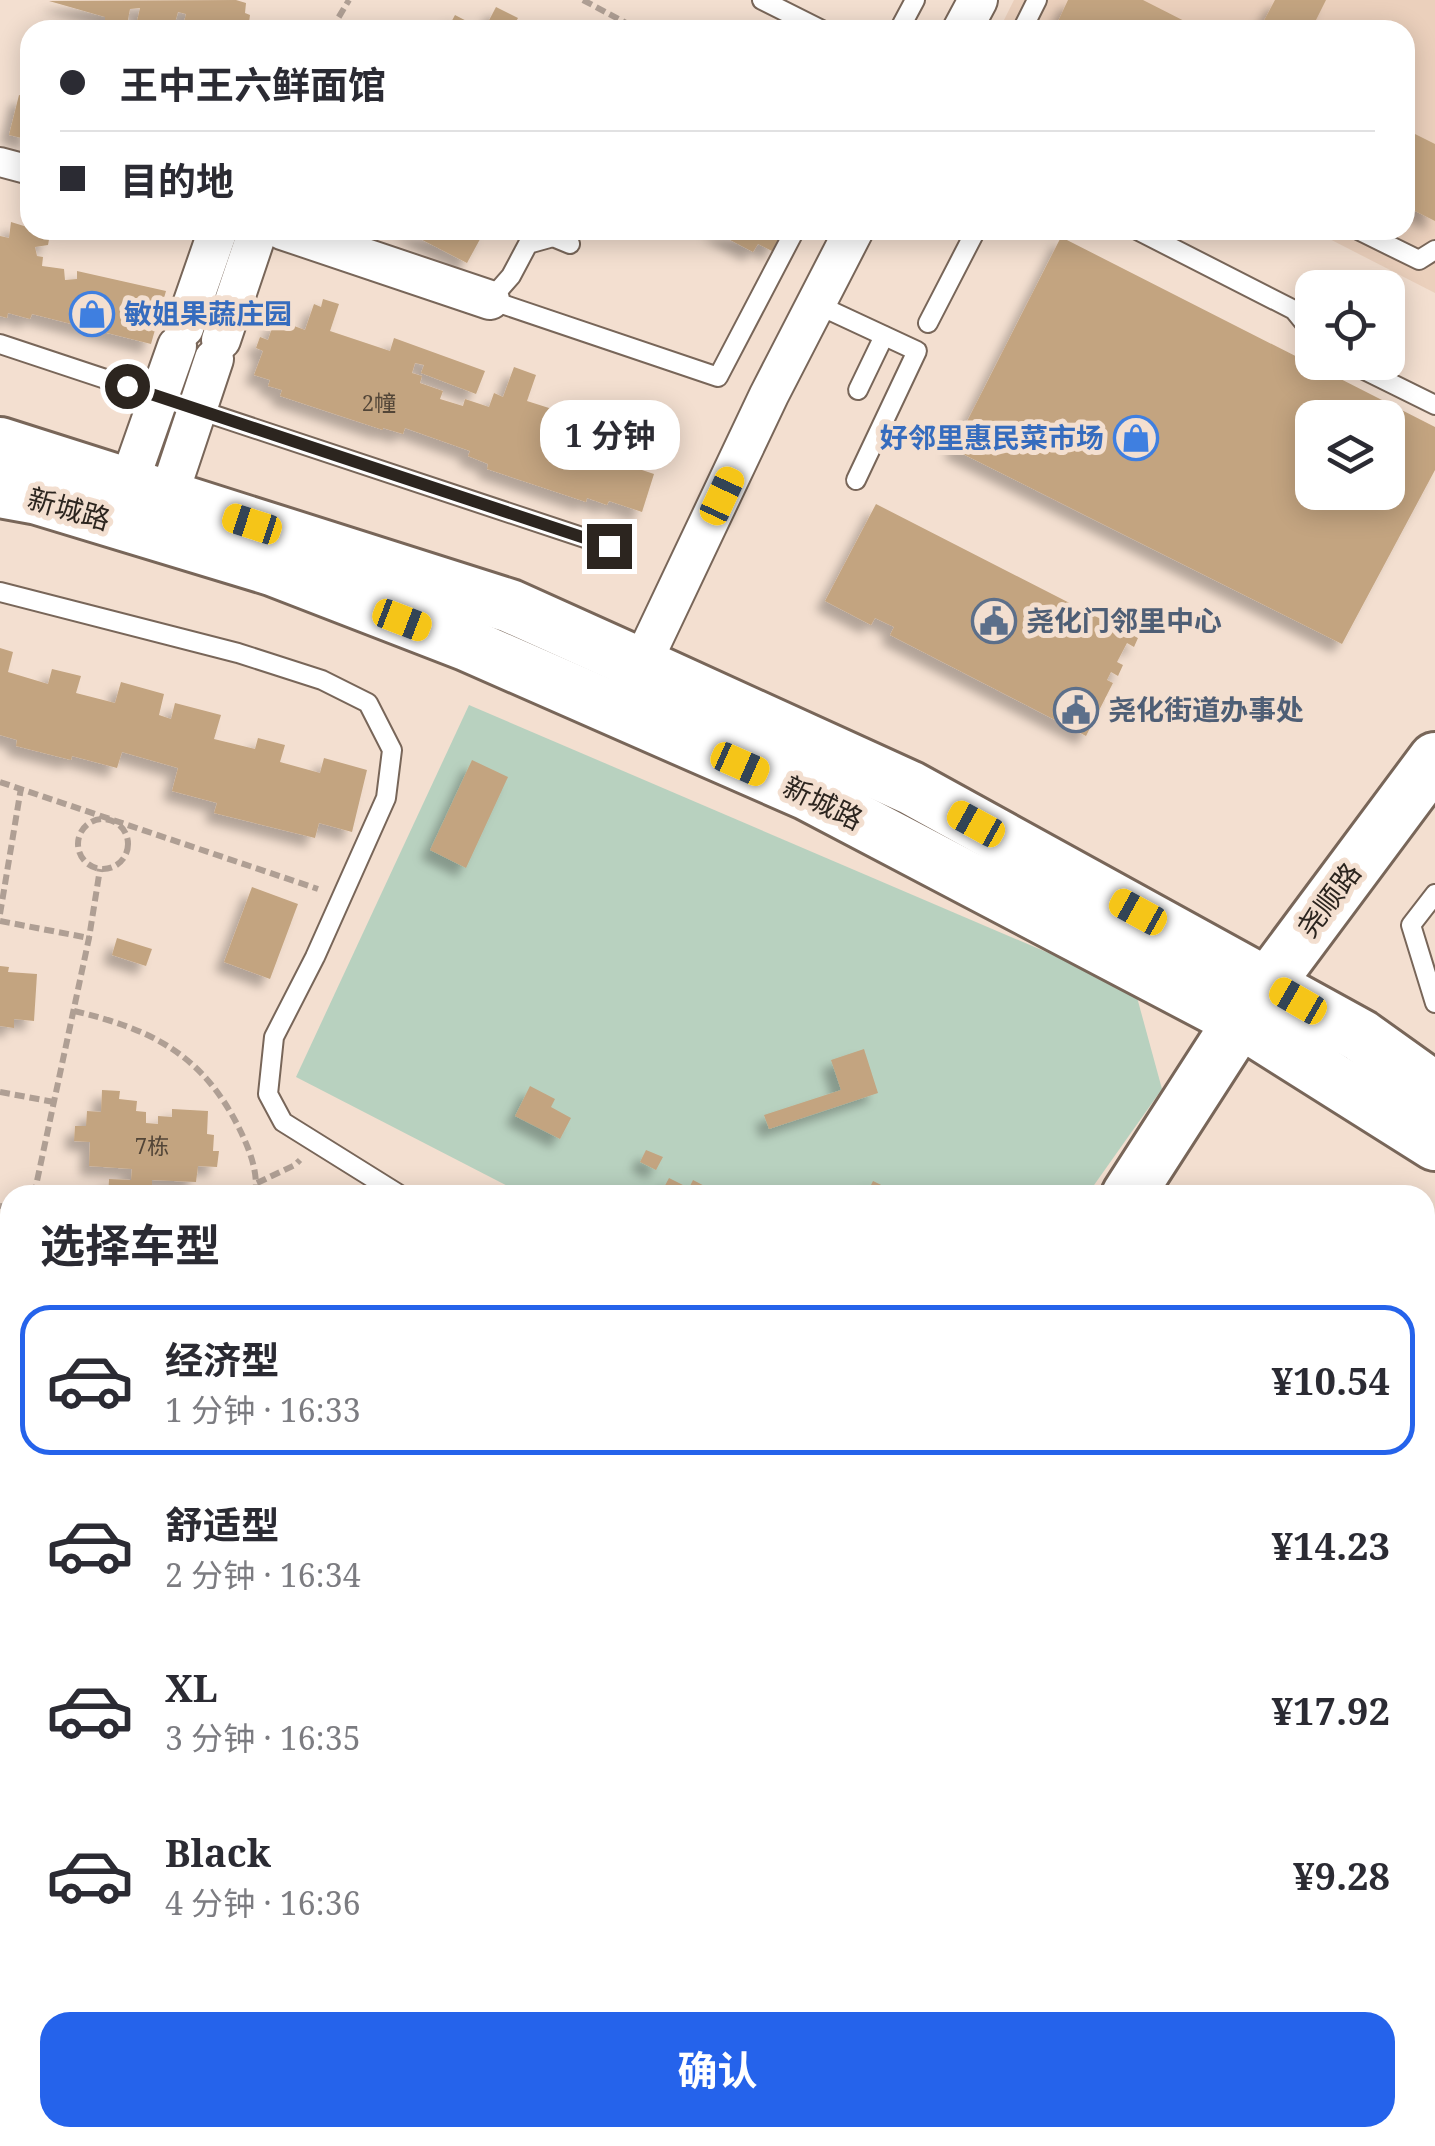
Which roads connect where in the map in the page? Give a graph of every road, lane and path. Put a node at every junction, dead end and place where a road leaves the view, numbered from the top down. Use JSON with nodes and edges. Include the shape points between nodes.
{"nodes":[{"id":1,"x":583,"y":0,"type":"edge"},
{"id":2,"x":762,"y":0,"type":"edge"},
{"id":3,"x":620,"y":20,"type":"edge"},
{"id":4,"x":802,"y":20,"type":"edge"},
{"id":5,"x":214,"y":240,"type":"edge"},
{"id":6,"x":255,"y":240,"type":"edge"},
{"id":7,"x":312,"y":240,"type":"edge"},
{"id":8,"x":542,"y":240,"type":"edge"},
{"id":9,"x":560,"y":240,"type":"edge"},
{"id":10,"x":790,"y":240,"type":"edge"},
{"id":11,"x":849,"y":240,"type":"edge"},
{"id":12,"x":971,"y":240,"type":"edge"},
{"id":13,"x":1157,"y":240,"type":"edge"},
{"id":14,"x":1378,"y":240,"type":"edge"},
{"id":15,"x":570,"y":244,"type":"dead end"},
{"id":16,"x":1435,"y":250,"type":"edge"},
{"id":17,"x":490,"y":300,"type":"junction"},
{"id":18,"x":816,"y":304,"type":"junction"},
{"id":19,"x":1295,"y":311,"type":"edge"},
{"id":20,"x":928,"y":323,"type":"dead end"},
{"id":21,"x":884,"y":336,"type":"junction"},
{"id":22,"x":0,"y":344,"type":"edge"},
{"id":23,"x":1384,"y":380,"type":"edge"},
{"id":24,"x":858,"y":390,"type":"dead end"},
{"id":25,"x":159,"y":396,"type":"junction"},
{"id":26,"x":1435,"y":405,"type":"edge"},
{"id":27,"x":197,"y":409,"type":"junction"},
{"id":28,"x":0,"y":444,"type":"edge"},
{"id":29,"x":856,"y":480,"type":"dead end"},
{"id":30,"x":0,"y":491,"type":"edge"},
{"id":31,"x":148,"y":491,"type":"junction"},
{"id":32,"x":609,"y":546,"type":"dead end"},
{"id":33,"x":0,"y":592,"type":"edge"},
{"id":34,"x":641,"y":665,"type":"junction"},
{"id":35,"x":1435,"y":759,"type":"edge"},
{"id":36,"x":0,"y":782,"type":"edge"},
{"id":37,"x":21,"y":788,"type":"junction"},
{"id":38,"x":105,"y":818,"type":"junction"},
{"id":39,"x":100,"y":869,"type":"junction"},
{"id":40,"x":1435,"y":894,"type":"edge"},
{"id":41,"x":342,"y":898,"type":"junction"},
{"id":42,"x":0,"y":918,"type":"edge"},
{"id":43,"x":89,"y":938,"type":"junction"},
{"id":44,"x":1254,"y":1002,"type":"junction"},
{"id":45,"x":1435,"y":1003,"type":"edge"},
{"id":46,"x":74,"y":1011,"type":"junction"},
{"id":47,"x":1435,"y":1088,"type":"edge"},
{"id":48,"x":0,"y":1092,"type":"edge"},
{"id":49,"x":54,"y":1102,"type":"junction"},
{"id":50,"x":314,"y":1142,"type":"junction"},
{"id":51,"x":1435,"y":1144,"type":"edge"},
{"id":52,"x":258,"y":1183,"type":"joint"},
{"id":53,"x":36,"y":1185,"type":"edge"},
{"id":54,"x":384,"y":1185,"type":"edge"},
{"id":55,"x":1135,"y":1185,"type":"edge"}],
"edges":[{"from":1,"to":3,"type":"path"},
{"from":2,"to":4,"type":"lane"},
{"from":5,"to":25,"type":"street"},
{"from":6,"to":27,"type":"street"},
{"from":7,"to":17,"type":"street"},
{"from":8,"to":17,"type":"lane","via":[[528,244]]},
{"from":9,"to":15,"type":"lane"},
{"from":10,"to":17,"type":"lane","via":[[718,378]]},
{"from":11,"to":18,"type":"street"},
{"from":12,"to":20,"type":"lane"},
{"from":13,"to":19,"type":"lane"},
{"from":14,"to":16,"type":"lane","via":[[1419,260]]},
{"from":18,"to":21,"type":"lane"},
{"from":18,"to":34,"type":"street"},
{"from":21,"to":24,"type":"lane"},
{"from":21,"to":29,"type":"lane","via":[[917,351]]},
{"from":22,"to":25,"type":"lane"},
{"from":23,"to":26,"type":"lane"},
{"from":25,"to":27,"type":"lane"},
{"from":25,"to":31,"type":"street"},
{"from":27,"to":31,"type":"street"},
{"from":27,"to":32,"type":"lane"},
{"from":28,"to":31,"type":"main road","name":"新城路"},
{"from":30,"to":44,"type":"main road","name":"新城路","via":[[272,570],[466,644]]},
{"from":31,"to":34,"type":"main road","name":"新城路","via":[[510,606]]},
{"from":33,"to":41,"type":"lane","via":[[238,652],[368,703],[392,750],[386,798]]},
{"from":34,"to":44,"type":"main road","name":"新城路","via":[[910,788]]},
{"from":35,"to":44,"type":"main road","name":"尧顺路"},
{"from":36,"to":37,"type":"path"},
{"from":37,"to":38,"type":"path"},
{"from":37,"to":42,"type":"path"},
{"from":38,"to":39,"type":"path","via":[[84,827],[78,848]]},
{"from":38,"to":39,"type":"path","via":[[128,841],[121,861]]},
{"from":38,"to":41,"type":"path"},
{"from":39,"to":43,"type":"path"},
{"from":40,"to":45,"type":"lane","via":[[1411,925]]},
{"from":41,"to":50,"type":"lane","via":[[274,1037],[268,1094],[282,1122]]},
{"from":42,"to":43,"type":"path"},
{"from":43,"to":46,"type":"path"},
{"from":44,"to":47,"type":"main road","name":"新城路","via":[[1361,1036]]},
{"from":44,"to":51,"type":"main road","name":"新城路"},
{"from":44,"to":55,"type":"main road","name":"尧顺路"},
{"from":46,"to":49,"type":"path"},
{"from":46,"to":52,"type":"path","via":[[148,1033],[190,1060],[224,1098]]},
{"from":48,"to":49,"type":"path"},
{"from":49,"to":53,"type":"path"},
{"from":50,"to":52,"type":"path","via":[[295,1166]]},
{"from":50,"to":54,"type":"lane"}]}
